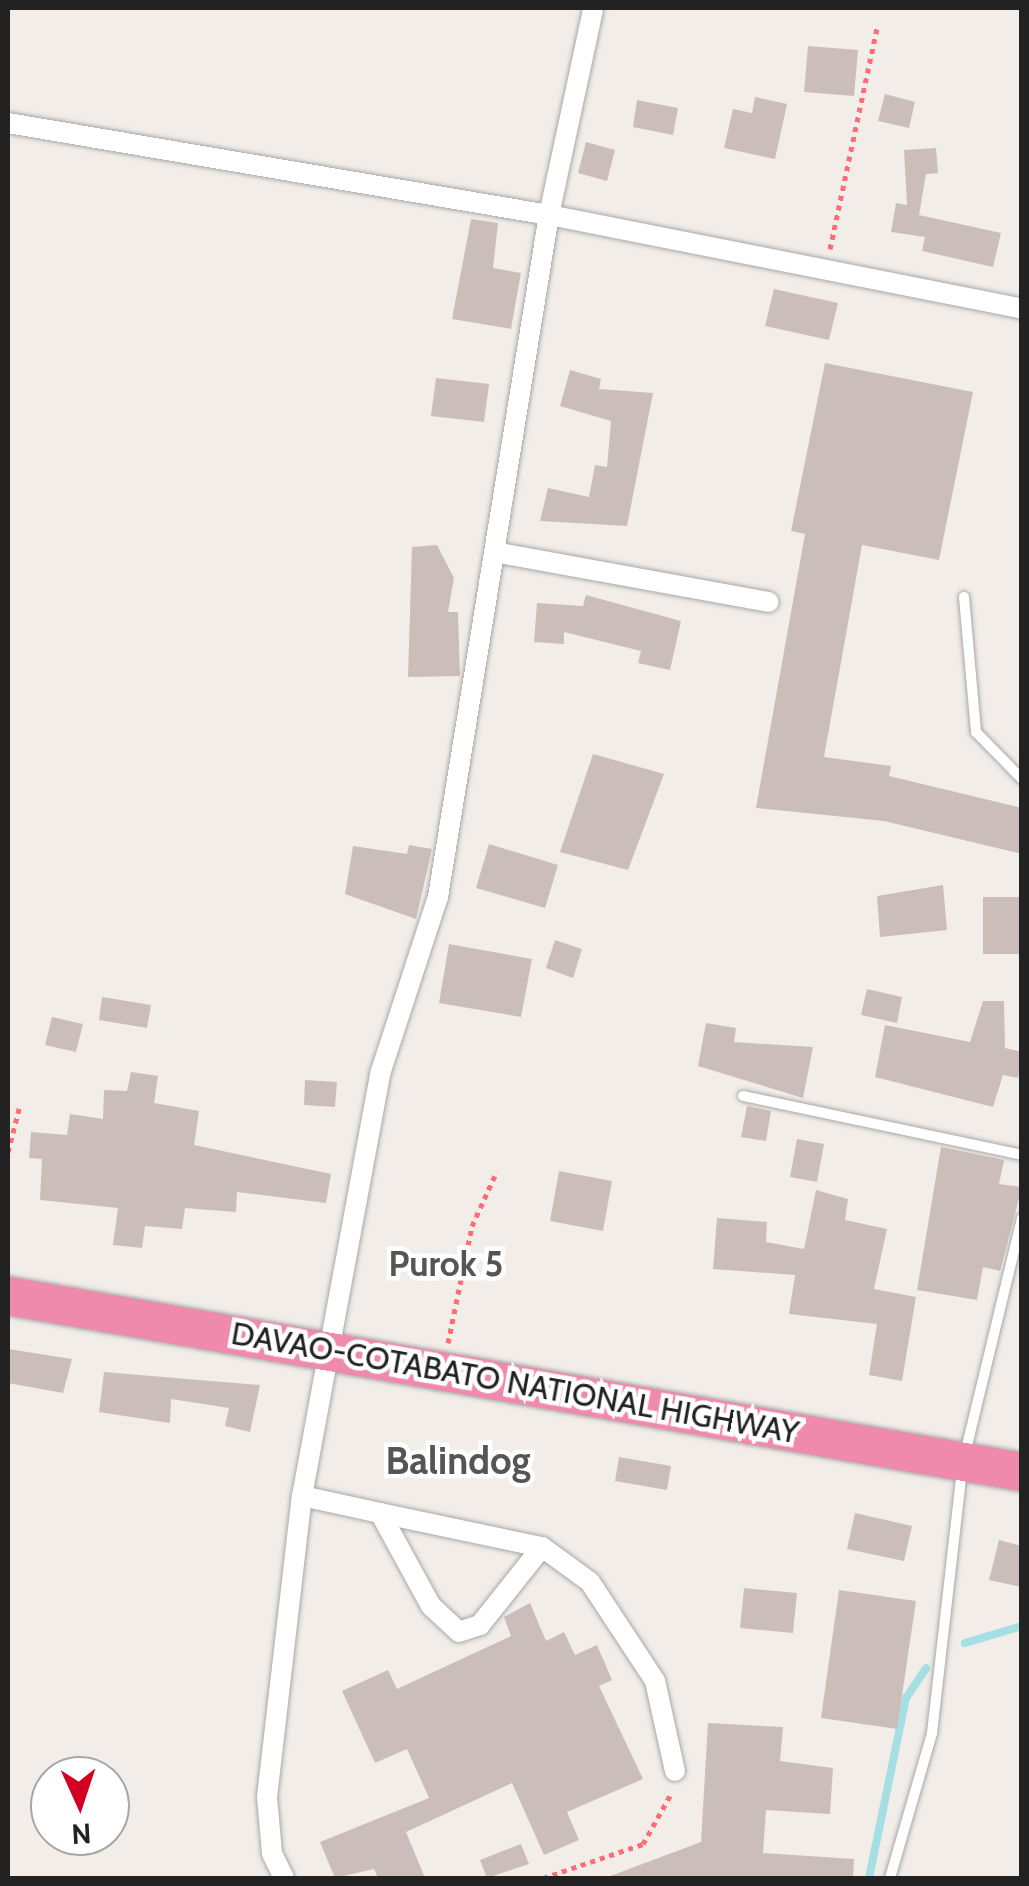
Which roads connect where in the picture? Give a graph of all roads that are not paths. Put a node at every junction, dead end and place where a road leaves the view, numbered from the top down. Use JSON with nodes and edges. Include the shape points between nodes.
{"nodes":[{"id":1,"x":593,"y":10,"type":"dead end"},
{"id":2,"x":8,"y":124,"type":"edge"},
{"id":3,"x":549,"y":215,"type":"junction"},
{"id":4,"x":1022,"y":309,"type":"edge"},
{"id":5,"x":499,"y":553,"type":"junction"},
{"id":6,"x":964,"y":598,"type":"dead end"},
{"id":7,"x":768,"y":602,"type":"dead end"},
{"id":8,"x":1022,"y":779,"type":"edge"},
{"id":9,"x":743,"y":1096,"type":"dead end"},
{"id":10,"x":1022,"y":1155,"type":"edge"},
{"id":11,"x":1022,"y":1218,"type":"edge"},
{"id":12,"x":8,"y":1296,"type":"edge"},
{"id":13,"x":334,"y":1351,"type":"junction"},
{"id":14,"x":963,"y":1462,"type":"junction"},
{"id":15,"x":1022,"y":1472,"type":"edge"},
{"id":16,"x":302,"y":1496,"type":"junction"},
{"id":17,"x":380,"y":1513,"type":"junction"},
{"id":18,"x":542,"y":1547,"type":"junction"},
{"id":19,"x":675,"y":1771,"type":"road end"},
{"id":20,"x":284,"y":1878,"type":"edge"},
{"id":21,"x":890,"y":1878,"type":"edge"}],
"edges":[{"from":1,"to":3,"type":"street"},
{"from":2,"to":3,"type":"street"},
{"from":3,"to":4,"type":"street"},
{"from":3,"to":5,"type":"street"},
{"from":5,"to":7,"type":"street"},
{"from":5,"to":13,"type":"street","via":[[438,897],[381,1070]]},
{"from":6,"to":8,"type":"lane","via":[[976,732]]},
{"from":9,"to":10,"type":"lane"},
{"from":11,"to":14,"type":"lane"},
{"from":12,"to":13,"type":"highway","name":"DAVAO-COTABATO NATIONAL HIGHWAY"},
{"from":13,"to":14,"type":"highway","name":"DAVAO-COTABATO NATIONAL HIGHWAY"},
{"from":13,"to":16,"type":"street"},
{"from":14,"to":15,"type":"highway","name":"DAVAO-COTABATO NATIONAL HIGHWAY"},
{"from":14,"to":21,"type":"lane","via":[[932,1733]]},
{"from":16,"to":17,"type":"street"},
{"from":16,"to":20,"type":"street","via":[[267,1796],[272,1853]]},
{"from":17,"to":18,"type":"street"},
{"from":17,"to":18,"type":"street","via":[[431,1606],[458,1632],[480,1625]]},
{"from":18,"to":19,"type":"street","via":[[590,1582],[655,1680]]}]}
